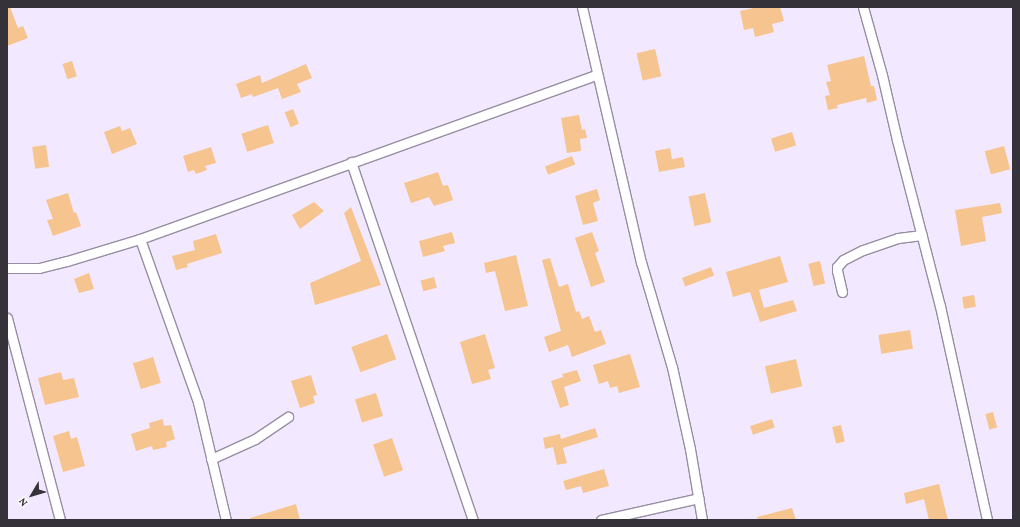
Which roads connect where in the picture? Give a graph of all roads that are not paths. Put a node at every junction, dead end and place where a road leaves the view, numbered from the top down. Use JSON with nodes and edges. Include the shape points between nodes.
{"nodes":[{"id":1,"x":582,"y":7,"type":"edge"},
{"id":2,"x":863,"y":7,"type":"edge"},
{"id":3,"x":596,"y":75,"type":"junction"},
{"id":4,"x":351,"y":162,"type":"junction"},
{"id":5,"x":922,"y":235,"type":"junction"},
{"id":6,"x":140,"y":239,"type":"junction"},
{"id":7,"x":7,"y":268,"type":"edge"},
{"id":8,"x":842,"y":292,"type":"dead end"},
{"id":9,"x":7,"y":318,"type":"edge"},
{"id":10,"x":288,"y":417,"type":"dead end"},
{"id":11,"x":211,"y":459,"type":"junction"},
{"id":12,"x":698,"y":498,"type":"junction"},
{"id":13,"x":60,"y":520,"type":"edge"},
{"id":14,"x":226,"y":520,"type":"edge"},
{"id":15,"x":473,"y":520,"type":"edge"},
{"id":16,"x":601,"y":520,"type":"edge"},
{"id":17,"x":702,"y":520,"type":"edge"},
{"id":18,"x":986,"y":520,"type":"edge"}],
"edges":[{"from":1,"to":3,"type":"street"},
{"from":2,"to":5,"type":"street"},
{"from":3,"to":4,"type":"street"},
{"from":3,"to":12,"type":"street","via":[[641,262],[672,367]]},
{"from":4,"to":6,"type":"street"},
{"from":4,"to":15,"type":"street"},
{"from":5,"to":8,"type":"street","via":[[898,238],[842,260],[837,271]]},
{"from":5,"to":18,"type":"street","via":[[951,353]]},
{"from":6,"to":7,"type":"street","via":[[39,268]]},
{"from":6,"to":11,"type":"street","via":[[198,402]]},
{"from":9,"to":13,"type":"street"},
{"from":10,"to":11,"type":"street","via":[[255,439]]},
{"from":11,"to":14,"type":"street"},
{"from":12,"to":16,"type":"street"},
{"from":12,"to":17,"type":"street"}]}
